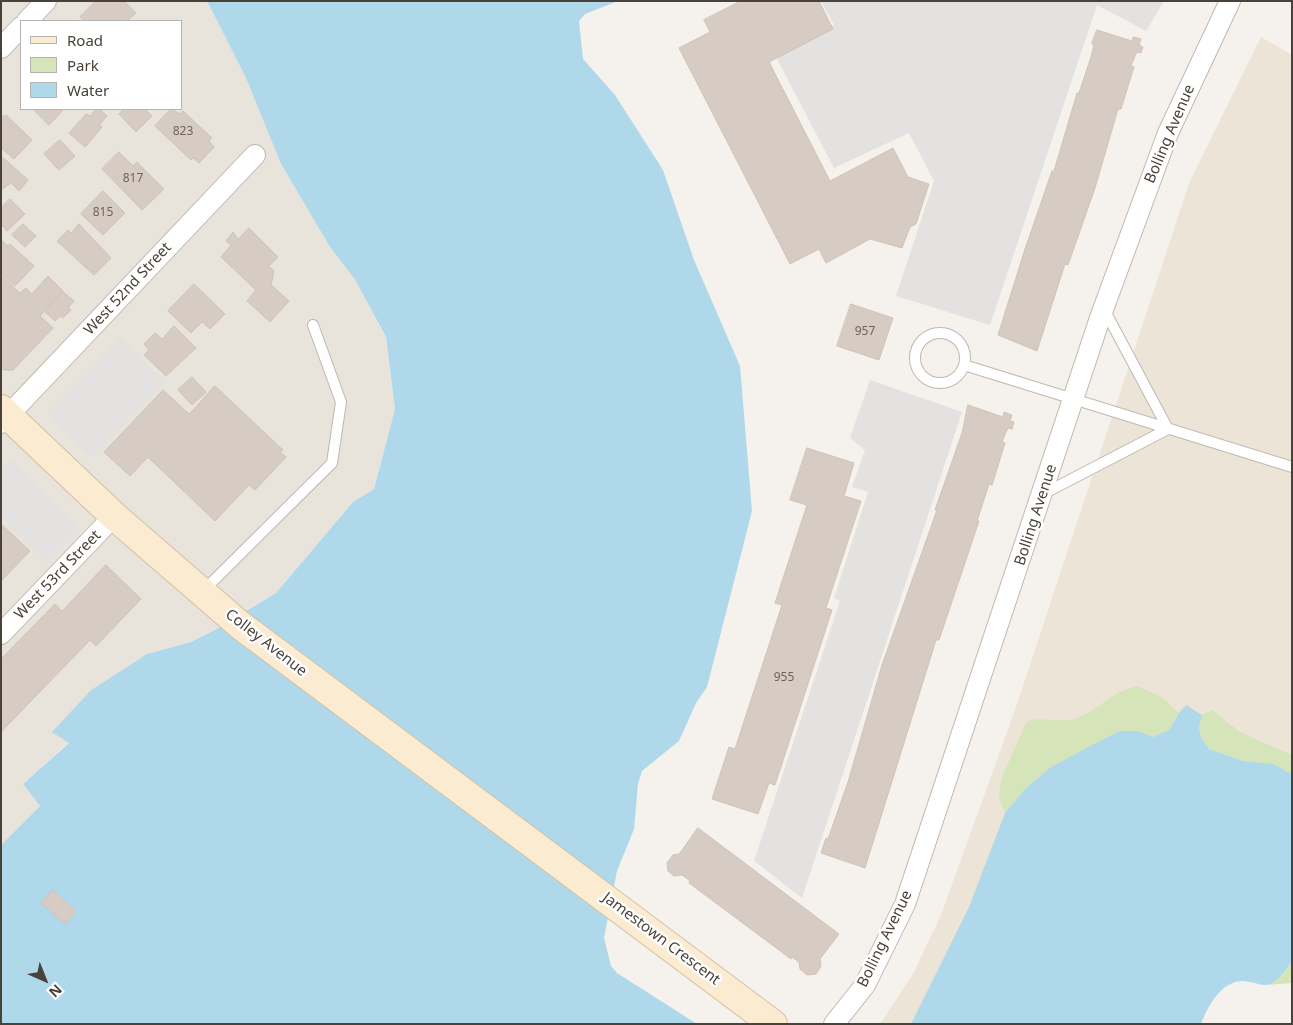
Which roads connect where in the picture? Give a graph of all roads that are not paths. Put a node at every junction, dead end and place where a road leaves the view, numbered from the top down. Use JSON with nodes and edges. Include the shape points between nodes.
{"nodes":[{"id":1,"x":46,"y":1,"type":"edge"},
{"id":2,"x":1230,"y":1,"type":"edge"},
{"id":3,"x":28,"y":20,"type":"edge"},
{"id":4,"x":20,"y":28,"type":"edge"},
{"id":5,"x":1,"y":48,"type":"edge"},
{"id":6,"x":255,"y":155,"type":"dead end"},
{"id":7,"x":1104,"y":308,"type":"junction"},
{"id":8,"x":313,"y":325,"type":"dead end"},
{"id":9,"x":964,"y":365,"type":"junction"},
{"id":10,"x":1073,"y":400,"type":"junction"},
{"id":11,"x":4,"y":416,"type":"edge"},
{"id":12,"x":1168,"y":429,"type":"junction"},
{"id":13,"x":1292,"y":467,"type":"edge"},
{"id":14,"x":1043,"y":494,"type":"junction"},
{"id":15,"x":114,"y":516,"type":"junction"},
{"id":16,"x":202,"y":592,"type":"junction"},
{"id":17,"x":1,"y":634,"type":"edge"},
{"id":18,"x":549,"y":855,"type":"joint"},
{"id":19,"x":773,"y":1024,"type":"edge"},
{"id":20,"x":834,"y":1024,"type":"edge"}],
"edges":[{"from":1,"to":3,"type":"street"},
{"from":2,"to":7,"type":"street","name":"Bolling Avenue","via":[[1168,133]]},
{"from":4,"to":5,"type":"street"},
{"from":6,"to":11,"type":"street","name":"West 52nd Street"},
{"from":7,"to":10,"type":"street","name":"Bolling Avenue"},
{"from":7,"to":12,"type":"lane"},
{"from":8,"to":16,"type":"lane","via":[[341,402],[332,463]]},
{"from":9,"to":9,"type":"lane","via":[[963,348],[951,335],[934,333],[920,343],[916,351],[915,359],[922,375],[937,383],[954,379]]},
{"from":9,"to":10,"type":"lane"},
{"from":10,"to":12,"type":"lane"},
{"from":10,"to":14,"type":"street","name":"Bolling Avenue"},
{"from":11,"to":15,"type":"main road","name":"Colley Avenue"},
{"from":12,"to":13,"type":"lane"},
{"from":12,"to":14,"type":"lane"},
{"from":14,"to":20,"type":"street","name":"Bolling Avenue","via":[[905,904],[865,985]]},
{"from":15,"to":16,"type":"main road","name":"Colley Avenue"},
{"from":15,"to":17,"type":"street","name":"West 53rd Street"},
{"from":16,"to":18,"type":"main road","name":"Colley Avenue","via":[[240,625]]},
{"from":18,"to":19,"type":"main road","name":"Jamestown Crescent"}]}
